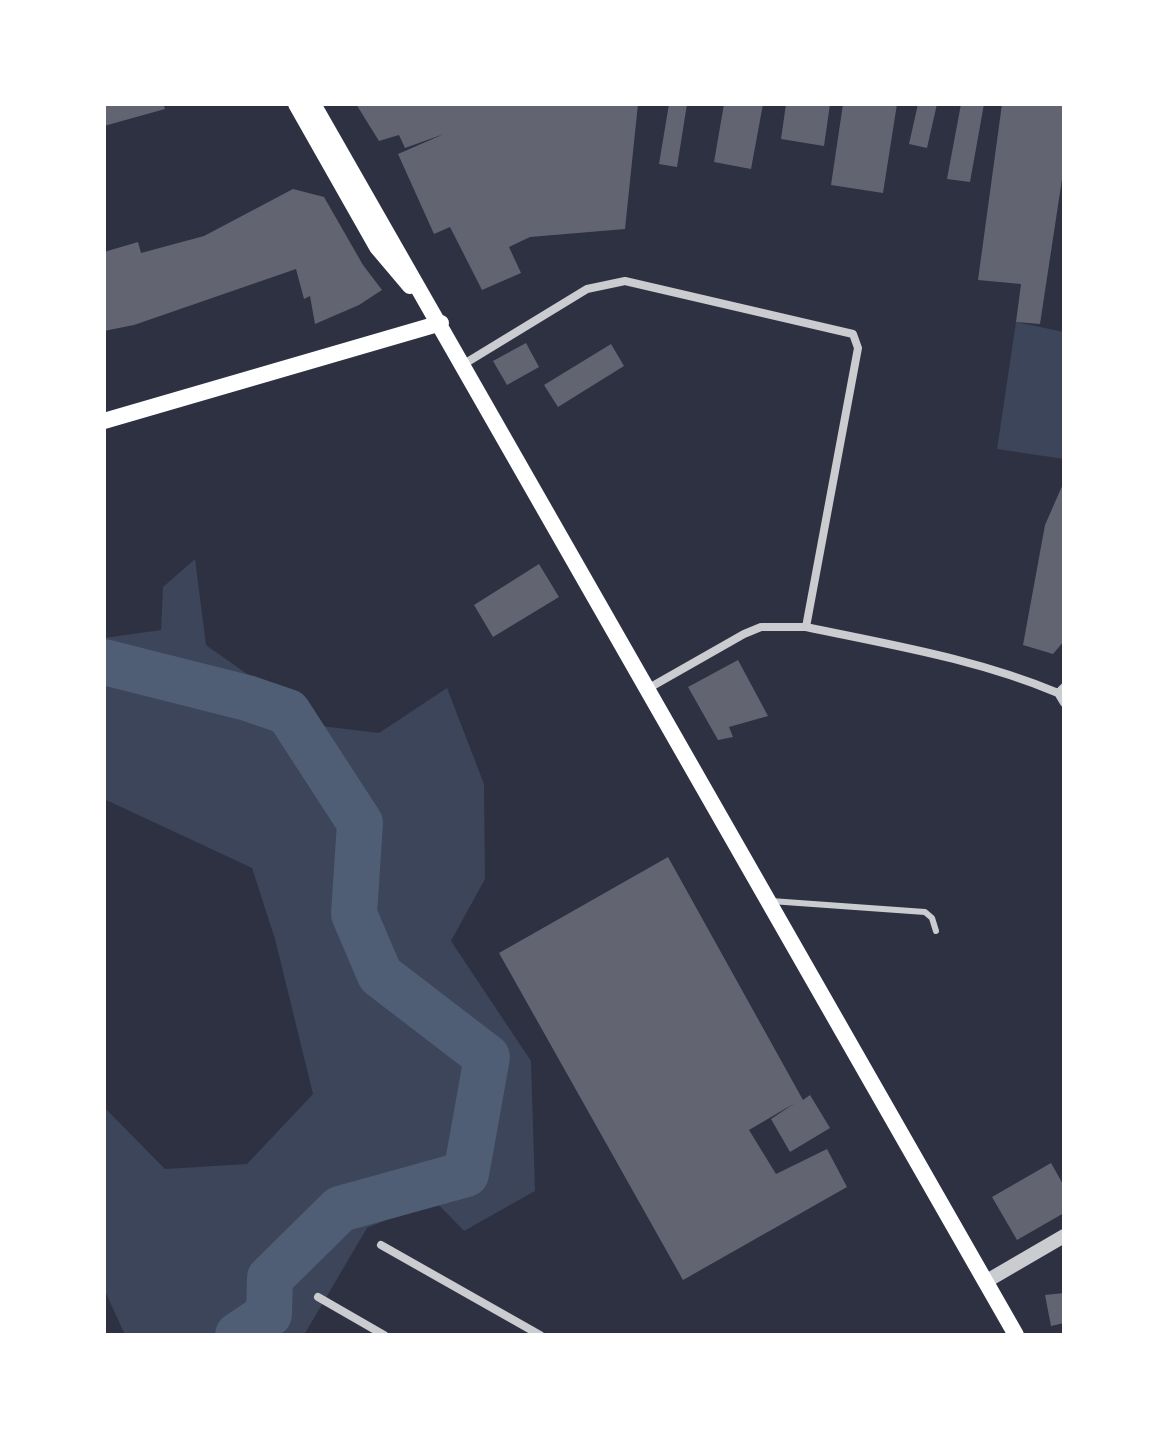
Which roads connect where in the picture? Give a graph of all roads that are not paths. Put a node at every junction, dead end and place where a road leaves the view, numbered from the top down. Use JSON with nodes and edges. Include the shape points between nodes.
{"nodes":[{"id":1,"x":296,"y":104,"type":"edge"},
{"id":2,"x":313,"y":104,"type":"edge"},
{"id":3,"x":423,"y":298,"type":"junction"},
{"id":4,"x":441,"y":323,"type":"junction"},
{"id":5,"x":464,"y":364,"type":"junction"},
{"id":6,"x":104,"y":421,"type":"edge"},
{"id":7,"x":806,"y":627,"type":"junction"},
{"id":8,"x":649,"y":688,"type":"junction"},
{"id":9,"x":1061,"y":690,"type":"edge"},
{"id":10,"x":1064,"y":703,"type":"edge"},
{"id":11,"x":769,"y":901,"type":"junction"},
{"id":12,"x":936,"y":931,"type":"dead end"},
{"id":13,"x":1064,"y":1236,"type":"edge"},
{"id":14,"x":381,"y":1245,"type":"dead end"},
{"id":15,"x":985,"y":1282,"type":"junction"},
{"id":16,"x":318,"y":1297,"type":"dead end"},
{"id":17,"x":384,"y":1335,"type":"edge"},
{"id":18,"x":540,"y":1335,"type":"edge"},
{"id":19,"x":1016,"y":1335,"type":"edge"}],
"edges":[{"from":1,"to":3,"type":"main road","via":[[377,247]]},
{"from":2,"to":3,"type":"main road"},
{"from":3,"to":4,"type":"main road"},
{"from":4,"to":5,"type":"main road"},
{"from":4,"to":6,"type":"main road"},
{"from":5,"to":7,"type":"street","via":[[587,289],[617,282],[853,334],[858,340]]},
{"from":5,"to":8,"type":"main road"},
{"from":7,"to":8,"type":"street","via":[[761,627]]},
{"from":7,"to":9,"type":"street","via":[[993,668]]},
{"from":8,"to":11,"type":"main road"},
{"from":9,"to":10,"type":"street"},
{"from":11,"to":12,"type":"lane","via":[[925,912]]},
{"from":11,"to":15,"type":"main road"},
{"from":13,"to":15,"type":"street"},
{"from":14,"to":18,"type":"street"},
{"from":15,"to":19,"type":"main road"},
{"from":16,"to":17,"type":"street"}]}
